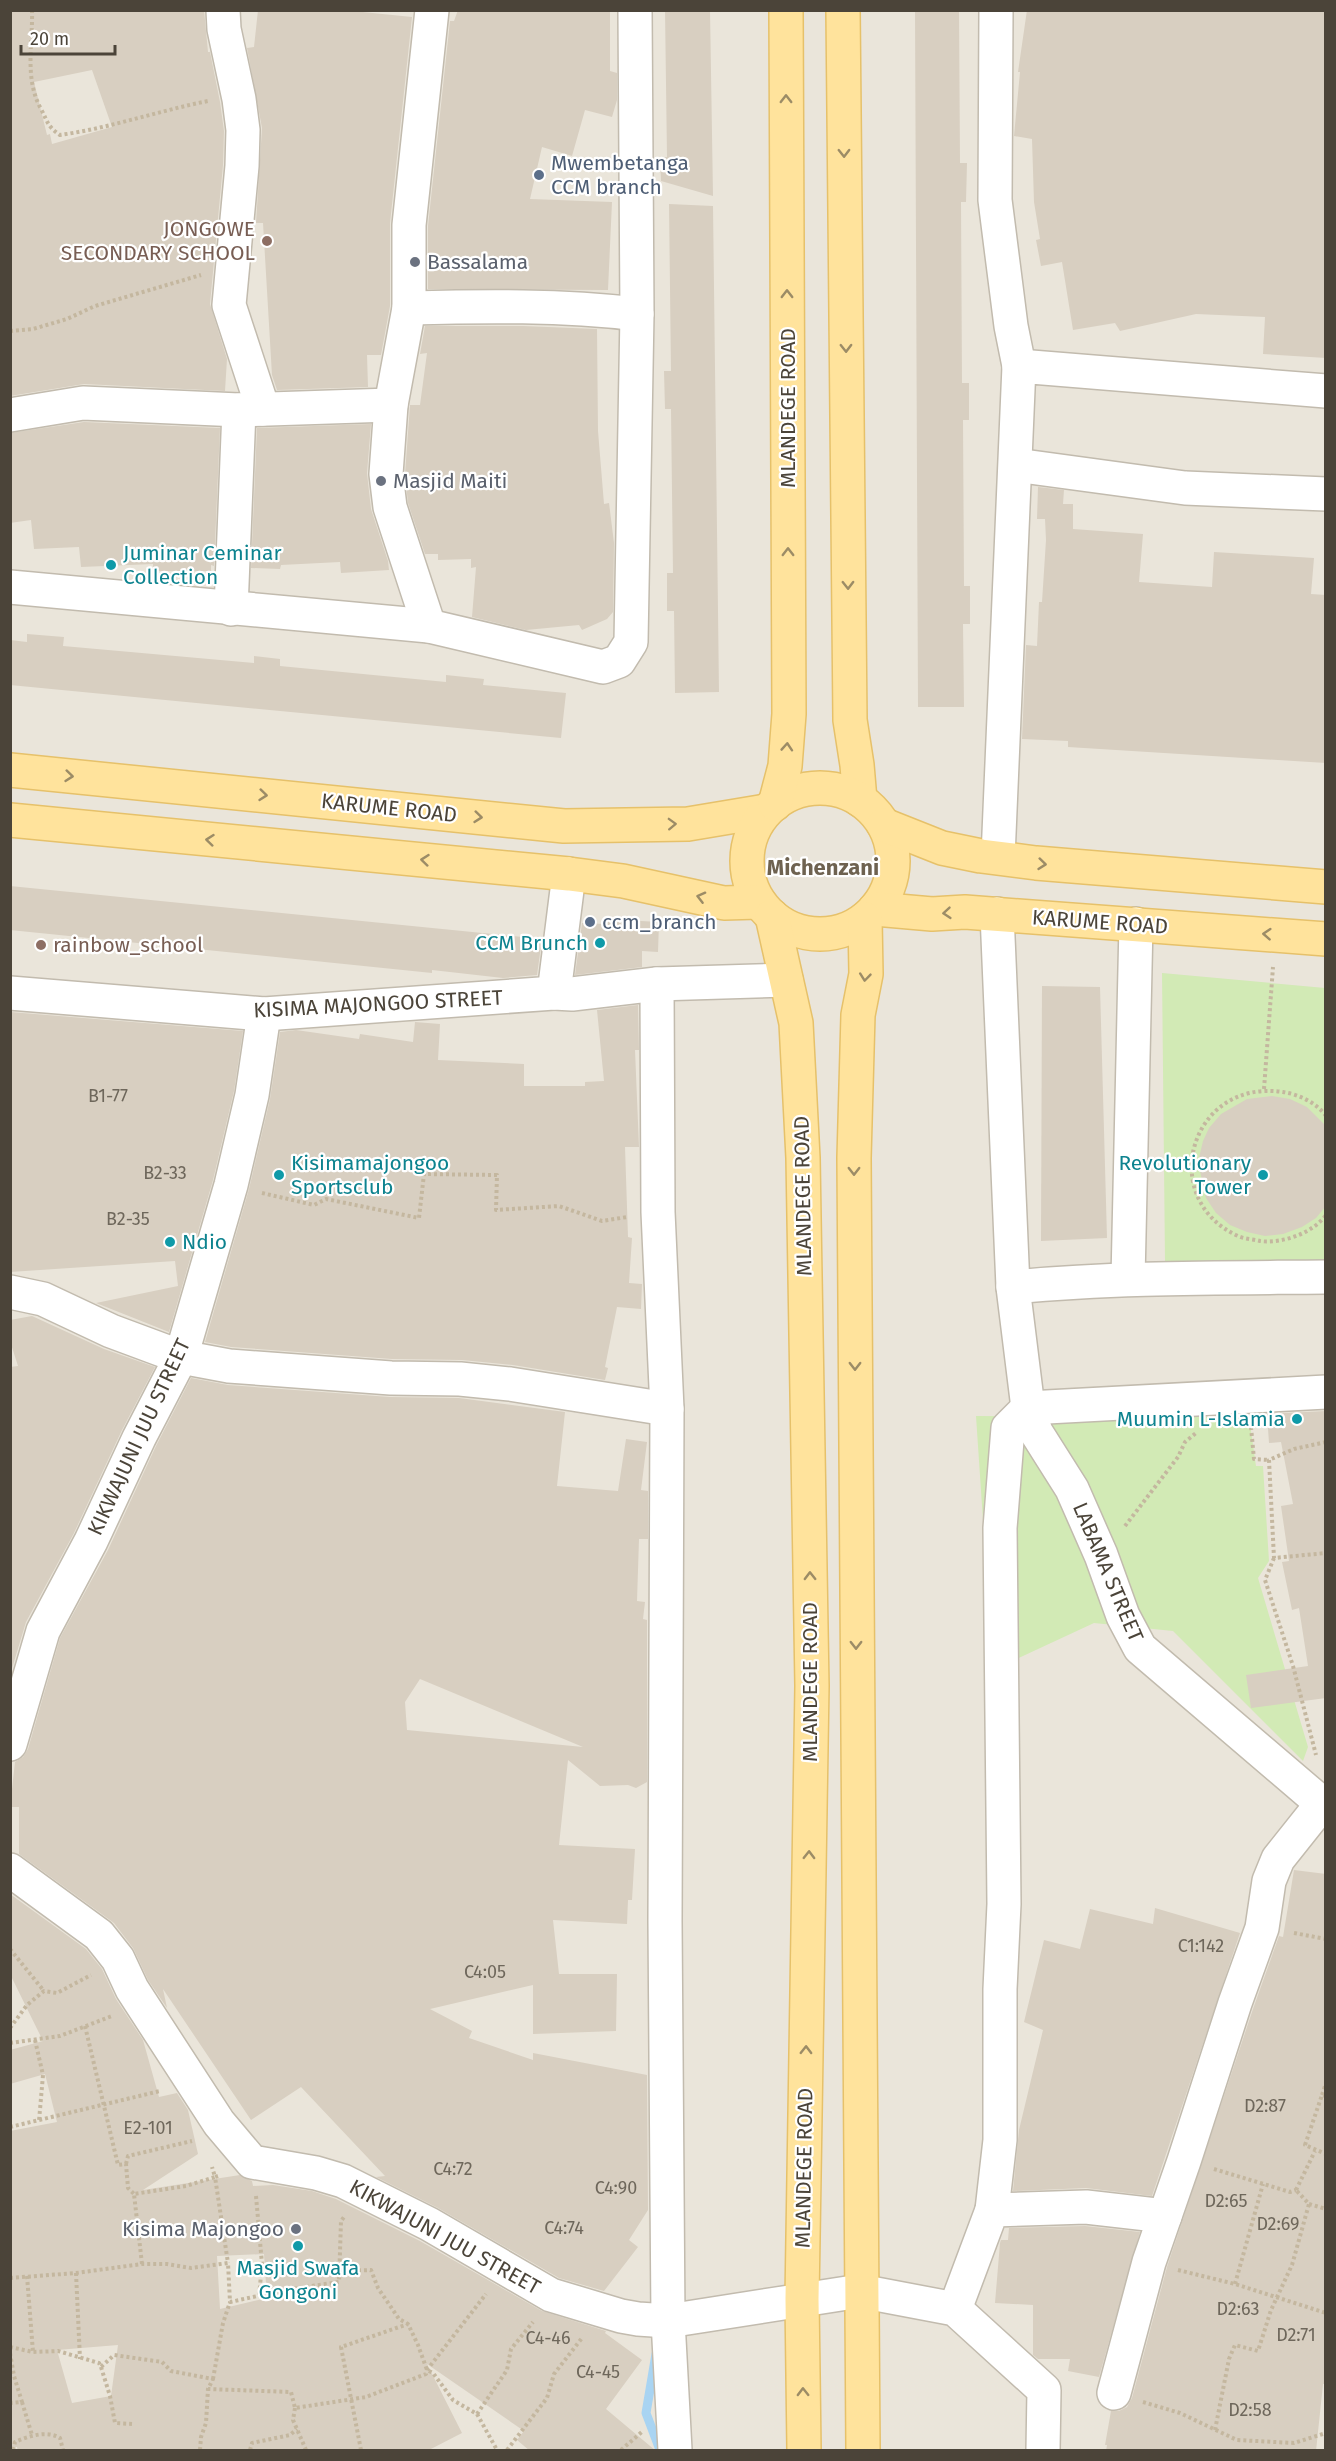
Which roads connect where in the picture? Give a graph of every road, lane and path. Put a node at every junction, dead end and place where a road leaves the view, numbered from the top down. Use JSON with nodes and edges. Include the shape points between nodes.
{"nodes":[{"id":1,"x":32,"y":10,"type":"edge"},
{"id":2,"x":223,"y":10,"type":"edge"},
{"id":3,"x":432,"y":10,"type":"edge"},
{"id":4,"x":635,"y":10,"type":"edge"},
{"id":5,"x":786,"y":10,"type":"edge"},
{"id":6,"x":843,"y":10,"type":"edge"},
{"id":7,"x":996,"y":10,"type":"edge"},
{"id":8,"x":239,"y":99,"type":"junction"},
{"id":9,"x":232,"y":272,"type":"junction"},
{"id":10,"x":409,"y":308,"type":"junction"},
{"id":11,"x":637,"y":314,"type":"junction"},
{"id":12,"x":10,"y":332,"type":"edge"},
{"id":13,"x":1019,"y":366,"type":"junction"},
{"id":14,"x":1326,"y":390,"type":"edge"},
{"id":15,"x":391,"y":405,"type":"junction"},
{"id":16,"x":251,"y":410,"type":"junction"},
{"id":17,"x":10,"y":415,"type":"edge"},
{"id":18,"x":1016,"y":465,"type":"junction"},
{"id":19,"x":1326,"y":494,"type":"edge"},
{"id":20,"x":10,"y":587,"type":"edge"},
{"id":21,"x":231,"y":609,"type":"junction"},
{"id":22,"x":429,"y":626,"type":"junction"},
{"id":23,"x":10,"y":770,"type":"edge"},
{"id":24,"x":860,"y":800,"type":"junction"},
{"id":25,"x":771,"y":808,"type":"junction"},
{"id":26,"x":10,"y":820,"type":"edge"},
{"id":27,"x":884,"y":825,"type":"junction"},
{"id":28,"x":998,"y":857,"type":"junction"},
{"id":29,"x":569,"y":874,"type":"junction"},
{"id":30,"x":1326,"y":887,"type":"edge"},
{"id":31,"x":765,"y":909,"type":"junction"},
{"id":32,"x":870,"y":914,"type":"junction"},
{"id":33,"x":997,"y":914,"type":"junction"},
{"id":34,"x":1136,"y":924,"type":"junction"},
{"id":35,"x":1275,"y":934,"type":"junction"},
{"id":36,"x":1326,"y":939,"type":"edge"},
{"id":37,"x":786,"y":980,"type":"junction"},
{"id":38,"x":657,"y":984,"type":"junction"},
{"id":39,"x":10,"y":993,"type":"edge"},
{"id":40,"x":554,"y":993,"type":"junction"},
{"id":41,"x":264,"y":1014,"type":"junction"},
{"id":42,"x":1264,"y":1089,"type":"junction"},
{"id":43,"x":1326,"y":1116,"type":"edge"},
{"id":44,"x":1190,"y":1168,"type":"junction"},
{"id":45,"x":1167,"y":1169,"type":"dead end"},
{"id":46,"x":231,"y":1185,"type":"junction"},
{"id":47,"x":658,"y":1212,"type":"junction"},
{"id":48,"x":1326,"y":1215,"type":"edge"},
{"id":49,"x":1326,"y":1277,"type":"edge"},
{"id":50,"x":1128,"y":1279,"type":"junction"},
{"id":51,"x":1013,"y":1287,"type":"junction"},
{"id":52,"x":10,"y":1292,"type":"edge"},
{"id":53,"x":181,"y":1357,"type":"junction"},
{"id":54,"x":1326,"y":1392,"type":"edge"},
{"id":55,"x":1240,"y":1395,"type":"junction"},
{"id":56,"x":1028,"y":1408,"type":"junction"},
{"id":57,"x":667,"y":1409,"type":"junction"},
{"id":58,"x":1201,"y":1429,"type":"dead end"},
{"id":59,"x":1326,"y":1442,"type":"edge"},
{"id":60,"x":1269,"y":1460,"type":"junction"},
{"id":61,"x":1326,"y":1552,"type":"edge"},
{"id":62,"x":1101,"y":1555,"type":"junction"},
{"id":63,"x":1274,"y":1558,"type":"junction"},
{"id":64,"x":856,"y":1685,"type":"junction"},
{"id":65,"x":812,"y":1686,"type":"junction"},
{"id":66,"x":10,"y":1744,"type":"edge"},
{"id":67,"x":1316,"y":1757,"type":"dead end"},
{"id":68,"x":1324,"y":1806,"type":"edge"},
{"id":69,"x":10,"y":1870,"type":"edge"},
{"id":70,"x":10,"y":1949,"type":"edge"},
{"id":71,"x":118,"y":1959,"type":"junction"},
{"id":72,"x":45,"y":1991,"type":"junction"},
{"id":73,"x":144,"y":2004,"type":"junction"},
{"id":74,"x":85,"y":2026,"type":"junction"},
{"id":75,"x":10,"y":2028,"type":"edge"},
{"id":76,"x":35,"y":2040,"type":"junction"},
{"id":77,"x":10,"y":2043,"type":"edge"},
{"id":78,"x":192,"y":2082,"type":"junction"},
{"id":79,"x":1326,"y":2083,"type":"edge"},
{"id":80,"x":1324,"y":2095,"type":"edge"},
{"id":81,"x":103,"y":2106,"type":"junction"},
{"id":82,"x":39,"y":2121,"type":"junction"},
{"id":83,"x":10,"y":2127,"type":"edge"},
{"id":84,"x":202,"y":2138,"type":"dead end"},
{"id":85,"x":1315,"y":2151,"type":"junction"},
{"id":86,"x":1326,"y":2154,"type":"edge"},
{"id":87,"x":209,"y":2158,"type":"dead end"},
{"id":88,"x":1184,"y":2161,"type":"junction"},
{"id":89,"x":252,"y":2162,"type":"junction"},
{"id":90,"x":126,"y":2164,"type":"junction"},
{"id":91,"x":215,"y":2177,"type":"junction"},
{"id":92,"x":1263,"y":2184,"type":"junction"},
{"id":93,"x":1296,"y":2190,"type":"junction"},
{"id":94,"x":367,"y":2192,"type":"junction"},
{"id":95,"x":134,"y":2194,"type":"junction"},
{"id":96,"x":1309,"y":2204,"type":"junction"},
{"id":97,"x":1326,"y":2209,"type":"edge"},
{"id":98,"x":992,"y":2210,"type":"junction"},
{"id":99,"x":1165,"y":2216,"type":"junction"},
{"id":100,"x":1149,"y":2262,"type":"junction"},
{"id":101,"x":228,"y":2263,"type":"junction"},
{"id":102,"x":142,"y":2264,"type":"junction"},
{"id":103,"x":506,"y":2268,"type":"junction"},
{"id":104,"x":340,"y":2271,"type":"junction"},
{"id":105,"x":76,"y":2273,"type":"junction"},
{"id":106,"x":27,"y":2276,"type":"junction"},
{"id":107,"x":10,"y":2278,"type":"edge"},
{"id":108,"x":1235,"y":2284,"type":"junction"},
{"id":109,"x":860,"y":2291,"type":"junction"},
{"id":110,"x":551,"y":2295,"type":"junction"},
{"id":111,"x":259,"y":2296,"type":"junction"},
{"id":112,"x":1276,"y":2298,"type":"junction"},
{"id":113,"x":802,"y":2299,"type":"junction"},
{"id":114,"x":230,"y":2302,"type":"junction"},
{"id":115,"x":955,"y":2309,"type":"junction"},
{"id":116,"x":603,"y":2310,"type":"junction"},
{"id":117,"x":1326,"y":2313,"type":"edge"},
{"id":118,"x":668,"y":2321,"type":"junction"},
{"id":119,"x":408,"y":2324,"type":"junction"},
{"id":120,"x":10,"y":2347,"type":"edge"},
{"id":121,"x":33,"y":2352,"type":"junction"},
{"id":122,"x":10,"y":2353,"type":"edge"},
{"id":123,"x":80,"y":2360,"type":"junction"},
{"id":124,"x":101,"y":2367,"type":"junction"},
{"id":125,"x":427,"y":2370,"type":"junction"},
{"id":126,"x":213,"y":2379,"type":"junction"},
{"id":127,"x":208,"y":2389,"type":"junction"},
{"id":128,"x":1114,"y":2393,"type":"joint"},
{"id":129,"x":351,"y":2399,"type":"junction"},
{"id":130,"x":22,"y":2402,"type":"junction"},
{"id":131,"x":10,"y":2403,"type":"edge"},
{"id":132,"x":295,"y":2408,"type":"junction"},
{"id":133,"x":477,"y":2414,"type":"junction"},
{"id":134,"x":132,"y":2424,"type":"dead end"},
{"id":135,"x":297,"y":2429,"type":"junction"},
{"id":136,"x":1215,"y":2430,"type":"junction"},
{"id":137,"x":1326,"y":2433,"type":"edge"},
{"id":138,"x":32,"y":2435,"type":"junction"},
{"id":139,"x":13,"y":2451,"type":"edge"},
{"id":140,"x":63,"y":2451,"type":"edge"},
{"id":141,"x":200,"y":2451,"type":"edge"},
{"id":142,"x":250,"y":2451,"type":"edge"},
{"id":143,"x":306,"y":2451,"type":"edge"},
{"id":144,"x":361,"y":2451,"type":"edge"},
{"id":145,"x":496,"y":2451,"type":"edge"},
{"id":146,"x":507,"y":2451,"type":"edge"},
{"id":147,"x":675,"y":2451,"type":"edge"},
{"id":148,"x":804,"y":2451,"type":"edge"},
{"id":149,"x":862,"y":2451,"type":"edge"},
{"id":150,"x":1043,"y":2451,"type":"edge"}],
"edges":[{"from":1,"to":8,"type":"path","via":[[29,55],[35,99],[48,126],[60,135],[124,124],[213,100]]},
{"from":2,"to":8,"type":"street"},
{"from":3,"to":10,"type":"street","via":[[409,225]]},
{"from":4,"to":11,"type":"street"},
{"from":25,"to":5,"type":"main road","name":"MLANDEGE ROAD","one_way":true,"via":[[785,766],[789,714]]},
{"from":6,"to":24,"type":"main road","one_way":true,"via":[[850,720]]},
{"from":7,"to":13,"type":"street","via":[[995,200]]},
{"from":8,"to":9,"type":"street","via":[[242,166]]},
{"from":9,"to":12,"type":"path","via":[[172,283],[95,306],[67,319]]},
{"from":9,"to":16,"type":"street","via":[[229,305]]},
{"from":10,"to":11,"type":"street","via":[[551,307]]},
{"from":10,"to":15,"type":"street"},
{"from":11,"to":22,"type":"street","via":[[631,642],[619,661],[603,667]]},
{"from":13,"to":14,"type":"street"},
{"from":13,"to":18,"type":"street"},
{"from":15,"to":16,"type":"street"},
{"from":15,"to":22,"type":"street","via":[[386,474],[389,500]]},
{"from":16,"to":17,"type":"street","via":[[83,403]]},
{"from":16,"to":21,"type":"street"},
{"from":18,"to":19,"type":"street","via":[[1185,488]]},
{"from":18,"to":28,"type":"street"},
{"from":20,"to":21,"type":"street"},
{"from":21,"to":22,"type":"street"},
{"from":23,"to":25,"type":"main road","name":"KARUME ROAD","one_way":true,"via":[[564,826],[688,824]]},
{"from":24,"to":25,"type":"main road","via":[[821,788],[794,793]]},
{"from":24,"to":27,"type":"main road"},
{"from":25,"to":31,"type":"main road","via":[[754,829],[746,857],[747,873]]},
{"from":29,"to":26,"type":"main road","one_way":true},
{"from":27,"to":28,"type":"main road","via":[[942,848]]},
{"from":27,"to":32,"type":"main road","via":[[891,844],[892,872],[886,891]]},
{"from":28,"to":30,"type":"main road","one_way":true},
{"from":31,"to":29,"type":"main road","one_way":true},
{"from":29,"to":40,"type":"street"},
{"from":31,"to":32,"type":"main road","via":[[796,930],[826,934],[840,932]]},
{"from":31,"to":37,"type":"main road","name":"MLANDEGE ROAD"},
{"from":33,"to":32,"type":"main road","name":"KARUME ROAD","one_way":true},
{"from":32,"to":64,"type":"main road","one_way":true,"via":[[866,974],[858,1015],[854,1158]]},
{"from":33,"to":34,"type":"main road","name":"KARUME ROAD"},
{"from":33,"to":51,"type":"street","name":"LABAMA STREET"},
{"from":35,"to":34,"type":"main road","name":"KARUME ROAD","one_way":true},
{"from":34,"to":50,"type":"street"},
{"from":35,"to":36,"type":"main road","name":"KARUME ROAD"},
{"from":35,"to":42,"type":"path"},
{"from":37,"to":38,"type":"street","name":"KISIMA MAJONGOO STREET"},
{"from":65,"to":37,"type":"main road","name":"MLANDEGE ROAD","one_way":true,"via":[[800,1060]]},
{"from":38,"to":40,"type":"street","name":"KISIMA MAJONGOO STREET"},
{"from":38,"to":47,"type":"street"},
{"from":39,"to":41,"type":"street","name":"KISIMA MAJONGOO STREET"},
{"from":40,"to":41,"type":"street","name":"KISIMA MAJONGOO STREET"},
{"from":41,"to":46,"type":"street","name":"KIKWAJUNI JUU STREET","via":[[252,1095]]},
{"from":42,"to":43,"type":"path","via":[[1295,1093]]},
{"from":42,"to":44,"type":"path","via":[[1235,1095],[1211,1113],[1195,1138]]},
{"from":44,"to":45,"type":"path"},
{"from":44,"to":48,"type":"path","via":[[1197,1196],[1214,1220],[1239,1237],[1268,1242],[1297,1236]]},
{"from":46,"to":47,"type":"path","via":[[314,1205],[326,1199],[419,1218],[424,1174],[497,1175],[496,1210],[559,1206],[602,1221]]},
{"from":46,"to":53,"type":"street","name":"KIKWAJUNI JUU STREET"},
{"from":47,"to":57,"type":"street"},
{"from":49,"to":50,"type":"street"},
{"from":50,"to":51,"type":"street"},
{"from":51,"to":56,"type":"street","name":"LABAMA STREET"},
{"from":52,"to":53,"type":"street","via":[[43,1299],[111,1331]]},
{"from":53,"to":57,"type":"street","via":[[229,1366],[510,1384]]},
{"from":53,"to":66,"type":"street","name":"KIKWAJUNI JUU STREET","via":[[43,1631]]},
{"from":54,"to":55,"type":"street"},
{"from":55,"to":56,"type":"street"},
{"from":55,"to":60,"type":"path","via":[[1253,1436],[1254,1459]]},
{"from":56,"to":62,"type":"street","name":"LABAMA STREET","via":[[1036,1432],[1072,1490]]},
{"from":56,"to":98,"type":"street","via":[[1008,1428],[1000,1528],[1004,1904],[1000,2140]]},
{"from":57,"to":118,"type":"street"},
{"from":58,"to":62,"type":"path","via":[[1185,1442],[1178,1457]]},
{"from":59,"to":60,"type":"path"},
{"from":60,"to":63,"type":"path"},
{"from":61,"to":63,"type":"path"},
{"from":62,"to":68,"type":"street","name":"LABAMA STREET","via":[[1123,1616],[1140,1648]]},
{"from":63,"to":67,"type":"path","via":[[1265,1580],[1293,1666]]},
{"from":64,"to":65,"type":"main road"},
{"from":64,"to":109,"type":"main road"},
{"from":113,"to":65,"type":"main road","name":"MLANDEGE ROAD","one_way":true},
{"from":68,"to":88,"type":"street","via":[[1278,1859],[1269,1881],[1262,1928]]},
{"from":69,"to":71,"type":"street","via":[[99,1935]]},
{"from":70,"to":72,"type":"path"},
{"from":71,"to":72,"type":"path","via":[[57,1993]]},
{"from":71,"to":73,"type":"street"},
{"from":72,"to":75,"type":"path","via":[[27,2005]]},
{"from":73,"to":74,"type":"path"},
{"from":73,"to":78,"type":"street"},
{"from":74,"to":76,"type":"path"},
{"from":74,"to":81,"type":"path"},
{"from":76,"to":77,"type":"path"},
{"from":76,"to":82,"type":"path","via":[[43,2075]]},
{"from":78,"to":81,"type":"path"},
{"from":78,"to":89,"type":"street"},
{"from":79,"to":80,"type":"path"},
{"from":80,"to":85,"type":"path","via":[[1305,2145]]},
{"from":81,"to":82,"type":"path"},
{"from":81,"to":90,"type":"path","via":[[118,2165]]},
{"from":82,"to":83,"type":"path"},
{"from":84,"to":90,"type":"path","via":[[128,2156]]},
{"from":85,"to":86,"type":"path"},
{"from":85,"to":93,"type":"path"},
{"from":87,"to":91,"type":"path"},
{"from":88,"to":92,"type":"path"},
{"from":88,"to":99,"type":"street"},
{"from":89,"to":91,"type":"path"},
{"from":89,"to":94,"type":"street","name":"KIKWAJUNI JUU STREET","via":[[316,2173]]},
{"from":89,"to":111,"type":"path","via":[[262,2264]]},
{"from":90,"to":95,"type":"path","via":[[128,2188]]},
{"from":91,"to":95,"type":"path"},
{"from":91,"to":101,"type":"path"},
{"from":92,"to":93,"type":"path","via":[[1290,2192]]},
{"from":92,"to":108,"type":"path"},
{"from":93,"to":96,"type":"path"},
{"from":94,"to":103,"type":"street","name":"KIKWAJUNI JUU STREET"},
{"from":94,"to":104,"type":"path","via":[[341,2221]]},
{"from":95,"to":102,"type":"path"},
{"from":96,"to":97,"type":"path"},
{"from":96,"to":112,"type":"path","via":[[1292,2265]]},
{"from":98,"to":99,"type":"street","via":[[1086,2207]]},
{"from":98,"to":115,"type":"street"},
{"from":99,"to":100,"type":"street"},
{"from":100,"to":108,"type":"path"},
{"from":100,"to":128,"type":"street"},
{"from":101,"to":102,"type":"path","via":[[192,2268]]},
{"from":101,"to":114,"type":"path"},
{"from":102,"to":105,"type":"path"},
{"from":103,"to":110,"type":"street","name":"KIKWAJUNI JUU STREET"},
{"from":103,"to":125,"type":"path"},
{"from":104,"to":111,"type":"path","via":[[339,2282]]},
{"from":104,"to":119,"type":"path","via":[[370,2270],[399,2319]]},
{"from":105,"to":106,"type":"path"},
{"from":105,"to":123,"type":"path"},
{"from":106,"to":107,"type":"path"},
{"from":106,"to":121,"type":"path"},
{"from":108,"to":112,"type":"path"},
{"from":109,"to":113,"type":"street","name":"KIKWAJUNI JUU STREET"},
{"from":109,"to":115,"type":"street","name":"KIKWAJUNI JUU STREET"},
{"from":109,"to":149,"type":"main road"},
{"from":110,"to":116,"type":"street","name":"KIKWAJUNI JUU STREET"},
{"from":110,"to":133,"type":"path","via":[[511,2349],[507,2370]]},
{"from":111,"to":114,"type":"path"},
{"from":112,"to":117,"type":"path"},
{"from":112,"to":136,"type":"path","via":[[1258,2350],[1235,2345]]},
{"from":113,"to":118,"type":"street","name":"KIKWAJUNI JUU STREET"},
{"from":148,"to":113,"type":"main road","name":"MLANDEGE ROAD","one_way":true},
{"from":114,"to":126,"type":"path"},
{"from":115,"to":150,"type":"street","via":[[1044,2390]]},
{"from":116,"to":118,"type":"street","name":"KIKWAJUNI JUU STREET","via":[[638,2319]]},
{"from":116,"to":146,"type":"path","via":[[554,2374],[547,2398]]},
{"from":118,"to":147,"type":"street"},
{"from":119,"to":125,"type":"path"},
{"from":119,"to":129,"type":"path","via":[[341,2347]]},
{"from":120,"to":121,"type":"path"},
{"from":121,"to":123,"type":"path","via":[[58,2351]]},
{"from":122,"to":130,"type":"path"},
{"from":123,"to":124,"type":"path","via":[[99,2363]]},
{"from":124,"to":126,"type":"path","via":[[114,2355],[162,2362],[171,2371]]},
{"from":124,"to":134,"type":"path","via":[[115,2423]]},
{"from":125,"to":129,"type":"path","via":[[408,2383]]},
{"from":125,"to":133,"type":"path","via":[[453,2400]]},
{"from":126,"to":127,"type":"path"},
{"from":127,"to":132,"type":"path","via":[[291,2392]]},
{"from":127,"to":141,"type":"path"},
{"from":128,"to":136,"type":"path","via":[[1180,2413]]},
{"from":129,"to":132,"type":"path"},
{"from":129,"to":144,"type":"path"},
{"from":130,"to":131,"type":"path"},
{"from":130,"to":138,"type":"path"},
{"from":132,"to":135,"type":"path","via":[[292,2420]]},
{"from":133,"to":145,"type":"path"},
{"from":135,"to":142,"type":"path","via":[[290,2435],[252,2443]]},
{"from":135,"to":143,"type":"path"},
{"from":136,"to":137,"type":"path","via":[[1237,2440],[1294,2443]]},
{"from":138,"to":139,"type":"path","via":[[15,2442]]},
{"from":138,"to":140,"type":"path","via":[[56,2435]]}]}
